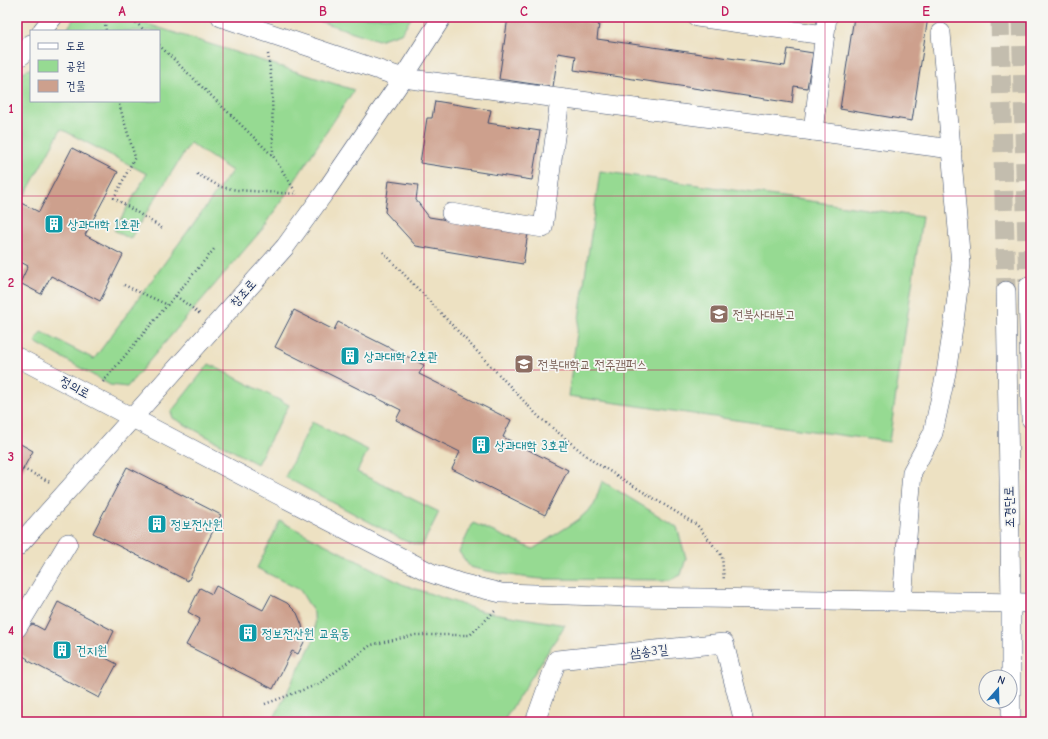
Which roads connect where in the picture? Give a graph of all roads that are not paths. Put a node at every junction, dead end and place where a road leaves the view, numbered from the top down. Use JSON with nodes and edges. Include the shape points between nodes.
{"nodes":[{"id":1,"x":53,"y":17,"type":"edge"},
{"id":2,"x":221,"y":17,"type":"edge"},
{"id":3,"x":442,"y":17,"type":"edge"},
{"id":4,"x":697,"y":17,"type":"edge"},
{"id":5,"x":825,"y":26,"type":"edge"},
{"id":6,"x":43,"y":30,"type":"edge"},
{"id":7,"x":941,"y":33,"type":"dead end"},
{"id":8,"x":30,"y":45,"type":"edge"},
{"id":9,"x":17,"y":58,"type":"edge"},
{"id":10,"x":403,"y":78,"type":"junction"},
{"id":11,"x":560,"y":99,"type":"junction"},
{"id":12,"x":813,"y":131,"type":"junction"},
{"id":13,"x":952,"y":149,"type":"junction"},
{"id":14,"x":451,"y":213,"type":"dead end"},
{"id":15,"x":1028,"y":287,"type":"dead end"},
{"id":16,"x":1006,"y":291,"type":"tunnel mouth"},
{"id":17,"x":17,"y":357,"type":"edge"},
{"id":18,"x":133,"y":418,"type":"junction"},
{"id":19,"x":1031,"y":420,"type":"edge"},
{"id":20,"x":68,"y":543,"type":"dead end"},
{"id":21,"x":17,"y":547,"type":"edge"},
{"id":22,"x":902,"y":602,"type":"junction"},
{"id":23,"x":1011,"y":603,"type":"junction"},
{"id":24,"x":1031,"y":604,"type":"edge"},
{"id":25,"x":17,"y":628,"type":"edge"},
{"id":26,"x":535,"y":722,"type":"edge"},
{"id":27,"x":744,"y":722,"type":"edge"},
{"id":28,"x":1011,"y":722,"type":"edge"}],
"edges":[{"from":1,"to":6,"type":"street"},
{"from":2,"to":10,"type":"street"},
{"from":3,"to":10,"type":"street","name":"창조로"},
{"from":4,"to":5,"type":"street"},
{"from":5,"to":12,"type":"street"},
{"from":7,"to":13,"type":"street"},
{"from":8,"to":9,"type":"street"},
{"from":10,"to":11,"type":"street"},
{"from":10,"to":18,"type":"street","name":"창조로","via":[[284,247]]},
{"from":11,"to":12,"type":"street"},
{"from":11,"to":14,"type":"street","via":[[543,228]]},
{"from":12,"to":13,"type":"street"},
{"from":13,"to":22,"type":"street","via":[[961,264],[946,373],[933,433],[912,472]]},
{"from":15,"to":19,"type":"street"},
{"from":16,"to":23,"type":"street","name":"조경단로"},
{"from":17,"to":18,"type":"street","name":"정의로"},
{"from":18,"to":21,"type":"street","name":"창조로"},
{"from":18,"to":22,"type":"street","name":"정의로","via":[[431,573],[460,584],[501,593],[632,598]]},
{"from":20,"to":25,"type":"street"},
{"from":22,"to":23,"type":"street","name":"정의로"},
{"from":23,"to":24,"type":"street","name":"정의로"},
{"from":23,"to":28,"type":"street","name":"조경단로"},
{"from":26,"to":27,"type":"street","name":"삼송3길","via":[[557,660],[724,643]]}]}
